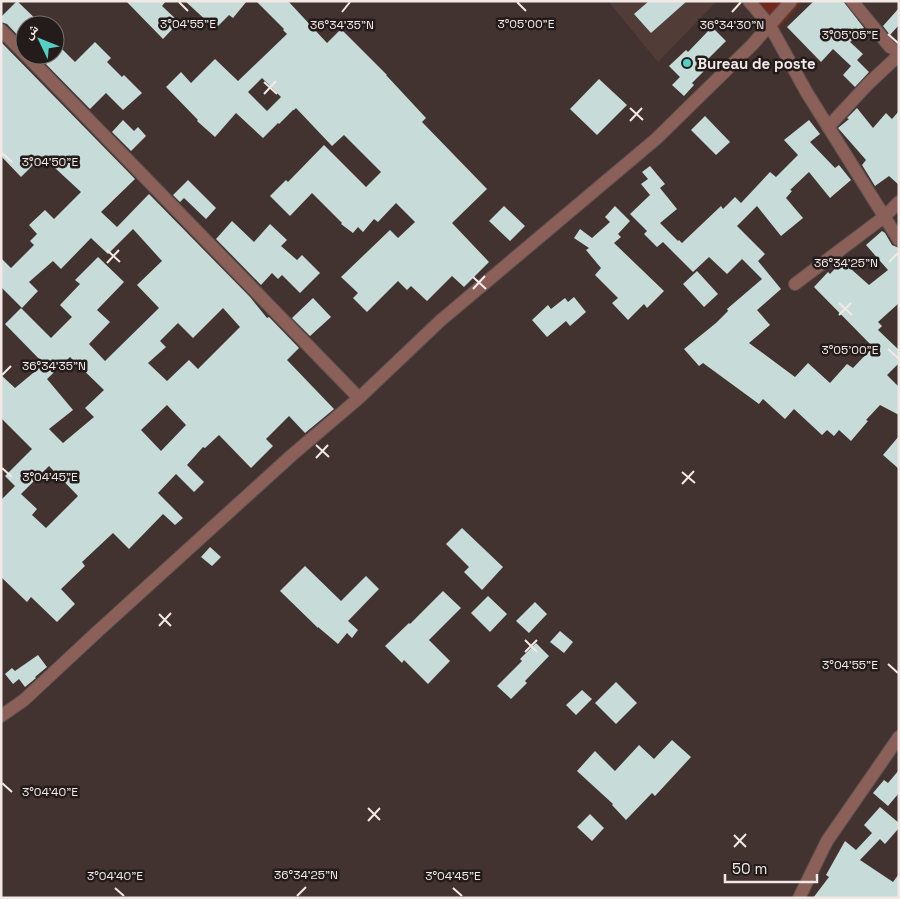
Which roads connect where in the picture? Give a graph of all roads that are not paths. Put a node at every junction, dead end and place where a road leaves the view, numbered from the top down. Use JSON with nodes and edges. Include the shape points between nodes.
{"nodes":[{"id":1,"x":748,"y":1,"type":"edge"},
{"id":2,"x":792,"y":1,"type":"edge"},
{"id":3,"x":852,"y":1,"type":"edge"},
{"id":4,"x":770,"y":26,"type":"junction"},
{"id":5,"x":1,"y":30,"type":"edge"},
{"id":6,"x":15,"y":45,"type":"edge"},
{"id":7,"x":899,"y":53,"type":"edge"},
{"id":8,"x":35,"y":65,"type":"edge"},
{"id":9,"x":828,"y":127,"type":"junction"},
{"id":10,"x":899,"y":202,"type":"edge"},
{"id":11,"x":884,"y":217,"type":"junction"},
{"id":12,"x":899,"y":240,"type":"edge"},
{"id":13,"x":795,"y":284,"type":"dead end"},
{"id":14,"x":359,"y":398,"type":"junction"},
{"id":15,"x":1,"y":716,"type":"edge"},
{"id":16,"x":899,"y":737,"type":"edge"},
{"id":17,"x":799,"y":898,"type":"edge"}],
"edges":[{"from":1,"to":4,"type":"street"},
{"from":2,"to":4,"type":"street"},
{"from":3,"to":7,"type":"street","via":[[890,47]]},
{"from":4,"to":9,"type":"street"},
{"from":4,"to":14,"type":"street","via":[[656,139],[440,321]]},
{"from":5,"to":6,"type":"street"},
{"from":7,"to":9,"type":"street"},
{"from":8,"to":14,"type":"street"},
{"from":9,"to":11,"type":"street"},
{"from":10,"to":11,"type":"street"},
{"from":11,"to":12,"type":"street"},
{"from":11,"to":13,"type":"street"},
{"from":14,"to":15,"type":"street","via":[[292,455],[24,700]]},
{"from":16,"to":17,"type":"street","via":[[827,841]]}]}
